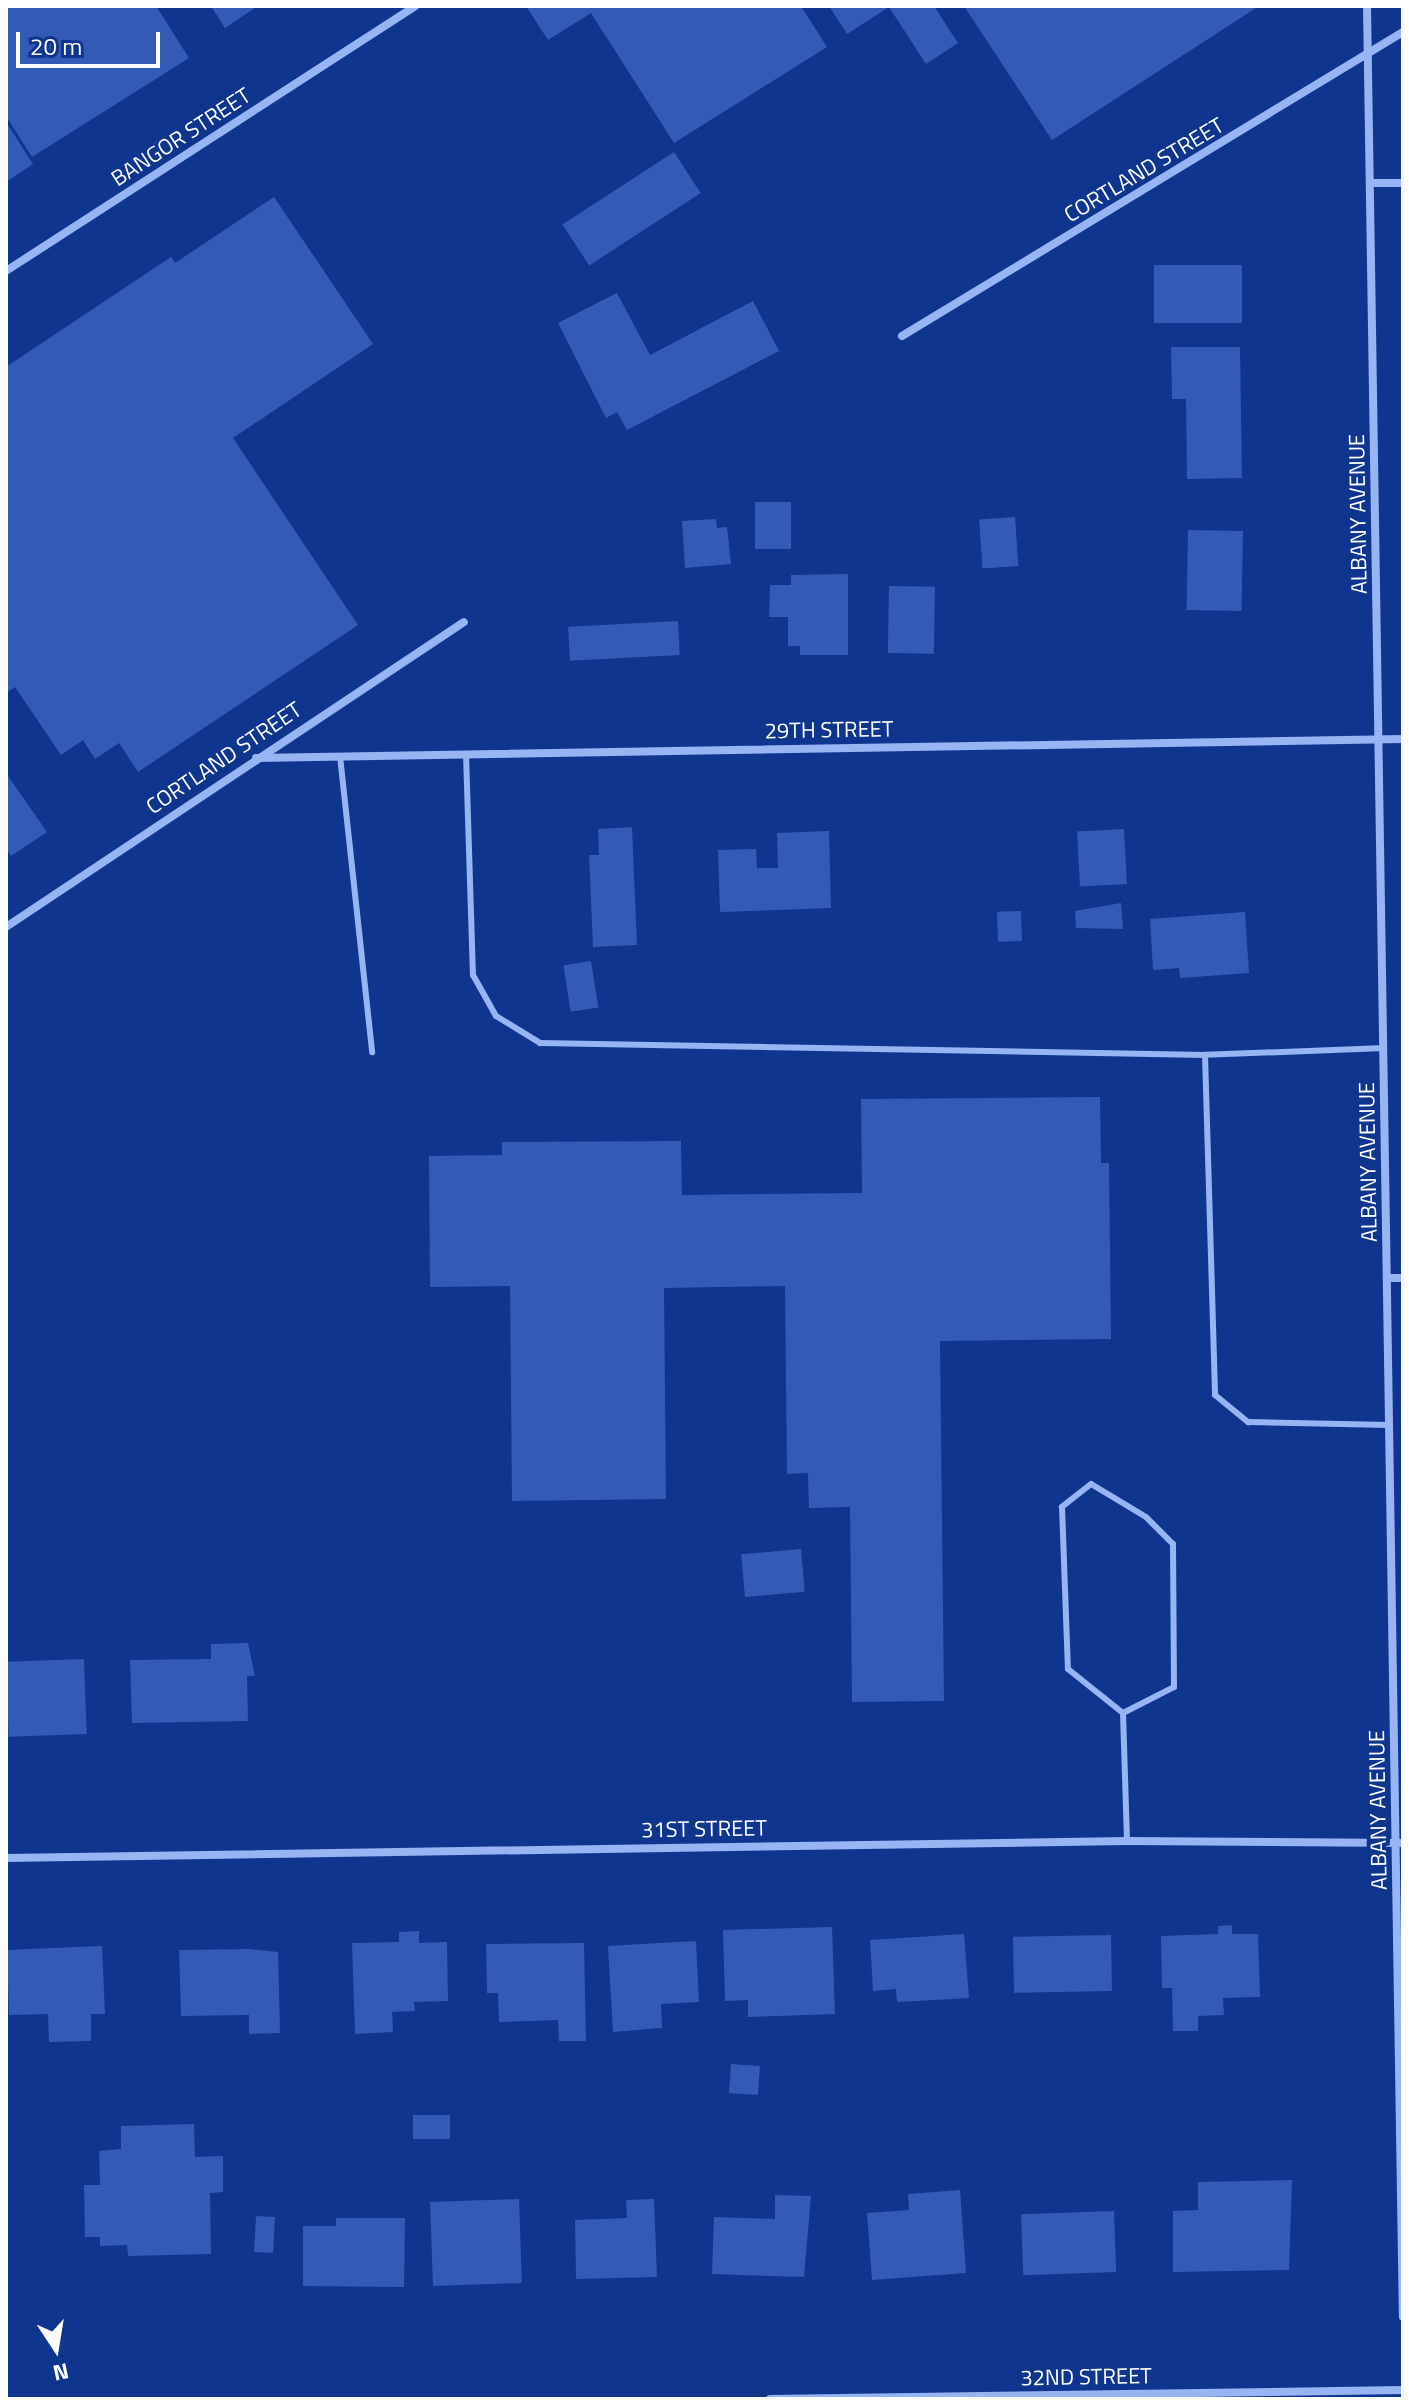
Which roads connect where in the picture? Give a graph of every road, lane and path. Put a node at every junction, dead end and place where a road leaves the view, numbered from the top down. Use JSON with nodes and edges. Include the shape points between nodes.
{"nodes":[{"id":1,"x":415,"y":6,"type":"edge"},
{"id":2,"x":1367,"y":6,"type":"edge"},
{"id":3,"x":1403,"y":32,"type":"edge"},
{"id":4,"x":1369,"y":55,"type":"junction"},
{"id":5,"x":1371,"y":183,"type":"junction"},
{"id":6,"x":1403,"y":183,"type":"edge"},
{"id":7,"x":6,"y":271,"type":"edge"},
{"id":8,"x":902,"y":336,"type":"dead end"},
{"id":9,"x":464,"y":622,"type":"dead end"},
{"id":10,"x":1380,"y":739,"type":"junction"},
{"id":11,"x":1403,"y":739,"type":"edge"},
{"id":12,"x":466,"y":754,"type":"junction"},
{"id":13,"x":340,"y":756,"type":"junction"},
{"id":14,"x":256,"y":758,"type":"junction"},
{"id":15,"x":6,"y":927,"type":"edge"},
{"id":16,"x":1384,"y":1048,"type":"junction"},
{"id":17,"x":372,"y":1052,"type":"dead end"},
{"id":18,"x":1205,"y":1055,"type":"junction"},
{"id":19,"x":1388,"y":1278,"type":"junction"},
{"id":20,"x":1403,"y":1278,"type":"edge"},
{"id":21,"x":1390,"y":1425,"type":"junction"},
{"id":22,"x":1123,"y":1713,"type":"junction"},
{"id":23,"x":1127,"y":1841,"type":"junction"},
{"id":24,"x":1400,"y":1843,"type":"edge"},
{"id":25,"x":6,"y":1858,"type":"edge"},
{"id":26,"x":1403,"y":2317,"type":"edge"},
{"id":27,"x":1403,"y":2390,"type":"edge"},
{"id":28,"x":770,"y":2399,"type":"edge"}],
"edges":[{"from":1,"to":7,"type":"street","name":"BANGOR STREET"},
{"from":2,"to":4,"type":"street","name":"ALBANY AVENUE"},
{"from":3,"to":4,"type":"street","name":"CORTLAND STREET"},
{"from":4,"to":5,"type":"street","name":"ALBANY AVENUE"},
{"from":4,"to":8,"type":"street","name":"CORTLAND STREET"},
{"from":5,"to":6,"type":"street"},
{"from":5,"to":10,"type":"street","name":"ALBANY AVENUE"},
{"from":9,"to":14,"type":"street","name":"CORTLAND STREET"},
{"from":10,"to":11,"type":"street","name":"29TH STREET"},
{"from":10,"to":12,"type":"street","name":"29TH STREET"},
{"from":10,"to":16,"type":"street","name":"ALBANY AVENUE"},
{"from":12,"to":13,"type":"street","name":"29TH STREET"},
{"from":12,"to":18,"type":"lane","via":[[473,975],[496,1016],[540,1043]]},
{"from":13,"to":14,"type":"street","name":"29TH STREET"},
{"from":13,"to":17,"type":"lane"},
{"from":14,"to":15,"type":"street","name":"CORTLAND STREET"},
{"from":16,"to":18,"type":"lane"},
{"from":16,"to":19,"type":"street","name":"ALBANY AVENUE"},
{"from":18,"to":21,"type":"lane","via":[[1215,1395],[1248,1422]]},
{"from":19,"to":20,"type":"street"},
{"from":19,"to":21,"type":"street","name":"ALBANY AVENUE"},
{"from":21,"to":24,"type":"street","name":"ALBANY AVENUE"},
{"from":22,"to":22,"type":"lane","via":[[1174,1687],[1173,1544],[1146,1517],[1091,1484],[1062,1507],[1068,1669]]},
{"from":22,"to":23,"type":"lane"},
{"from":23,"to":24,"type":"street","name":"31ST STREET"},
{"from":23,"to":25,"type":"street","name":"31ST STREET"},
{"from":24,"to":26,"type":"street","name":"ALBANY AVENUE"},
{"from":27,"to":28,"type":"street","name":"32ND STREET"}]}
